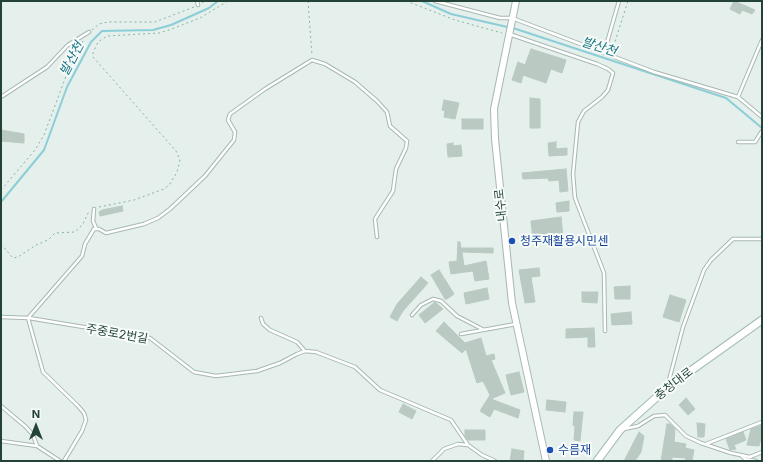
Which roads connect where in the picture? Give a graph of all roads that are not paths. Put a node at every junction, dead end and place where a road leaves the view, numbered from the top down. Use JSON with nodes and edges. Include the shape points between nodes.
{"nodes":[{"id":1,"x":197,"y":1,"type":"edge"},
{"id":2,"x":435,"y":1,"type":"edge"},
{"id":3,"x":516,"y":1,"type":"edge"},
{"id":4,"x":619,"y":1,"type":"edge"},
{"id":5,"x":198,"y":5,"type":"road end"},
{"id":6,"x":512,"y":20,"type":"junction"},
{"id":7,"x":89,"y":32,"type":"road end"},
{"id":8,"x":509,"y":33,"type":"junction"},
{"id":9,"x":762,"y":40,"type":"edge"},
{"id":10,"x":604,"y":53,"type":"junction"},
{"id":11,"x":1,"y":97,"type":"edge"},
{"id":12,"x":738,"y":97,"type":"junction"},
{"id":13,"x":762,"y":117,"type":"edge"},
{"id":14,"x":762,"y":131,"type":"edge"},
{"id":15,"x":738,"y":142,"type":"dead end"},
{"id":16,"x":94,"y":209,"type":"road end"},
{"id":17,"x":96,"y":228,"type":"junction"},
{"id":18,"x":377,"y":237,"type":"dead end"},
{"id":19,"x":762,"y":239,"type":"edge"},
{"id":20,"x":412,"y":315,"type":"dead end"},
{"id":21,"x":1,"y":317,"type":"edge"},
{"id":22,"x":28,"y":318,"type":"junction"},
{"id":23,"x":262,"y":318,"type":"dead end"},
{"id":24,"x":762,"y":320,"type":"edge"},
{"id":25,"x":517,"y":324,"type":"junction"},
{"id":26,"x":484,"y":330,"type":"junction"},
{"id":27,"x":605,"y":331,"type":"dead end"},
{"id":28,"x":461,"y":334,"type":"dead end"},
{"id":29,"x":306,"y":351,"type":"junction"},
{"id":30,"x":668,"y":387,"type":"junction"},
{"id":31,"x":1,"y":406,"type":"edge"},
{"id":32,"x":762,"y":422,"type":"edge"},
{"id":33,"x":620,"y":430,"type":"junction"},
{"id":34,"x":1,"y":440,"type":"edge"},
{"id":35,"x":468,"y":445,"type":"junction"},
{"id":36,"x":706,"y":445,"type":"junction"},
{"id":37,"x":37,"y":446,"type":"junction"},
{"id":38,"x":762,"y":452,"type":"edge"},
{"id":39,"x":742,"y":455,"type":"junction"},
{"id":40,"x":60,"y":461,"type":"edge"},
{"id":41,"x":64,"y":461,"type":"edge"},
{"id":42,"x":432,"y":461,"type":"edge"},
{"id":43,"x":495,"y":461,"type":"edge"},
{"id":44,"x":546,"y":461,"type":"edge"},
{"id":45,"x":597,"y":461,"type":"edge"},
{"id":46,"x":756,"y":461,"type":"edge"}],
"edges":[{"from":1,"to":5,"type":"lane"},
{"from":2,"to":6,"type":"lane"},
{"from":3,"to":6,"type":"street","name":"내수로"},
{"from":4,"to":10,"type":"lane"},
{"from":6,"to":8,"type":"street","name":"내수로"},
{"from":6,"to":10,"type":"lane"},
{"from":7,"to":11,"type":"lane","via":[[68,45],[47,67]]},
{"from":8,"to":25,"type":"street","name":"내수로","via":[[494,110],[504,237]]},
{"from":8,"to":27,"type":"lane","via":[[597,64],[613,73],[608,90],[584,111],[578,122],[573,174],[575,198],[604,273]]},
{"from":9,"to":12,"type":"lane"},
{"from":10,"to":12,"type":"lane","via":[[654,72]]},
{"from":12,"to":13,"type":"lane"},
{"from":14,"to":15,"type":"lane","via":[[755,142]]},
{"from":16,"to":17,"type":"lane","via":[[93,221]]},
{"from":17,"to":18,"type":"lane","via":[[106,233],[110,232],[152,221],[170,209],[205,176],[234,140],[235,132],[228,120],[230,114],[312,60],[325,64],[355,82],[383,107],[390,126],[407,142],[396,169],[393,191],[375,219]]},
{"from":17,"to":22,"type":"lane","via":[[85,244],[82,256]]},
{"from":19,"to":30,"type":"lane","via":[[733,239],[710,260],[683,327]]},
{"from":20,"to":26,"type":"lane","via":[[421,305],[434,299],[457,316]]},
{"from":21,"to":22,"type":"lane","name":"주중로2번길"},
{"from":22,"to":29,"type":"lane","name":"주중로2번길","via":[[150,338],[194,372],[216,376],[257,371]]},
{"from":22,"to":41,"type":"lane","via":[[43,372],[78,406],[86,420]]},
{"from":23,"to":29,"type":"lane","via":[[263,324],[270,330],[297,342]]},
{"from":24,"to":30,"type":"main road","name":"충청대로"},
{"from":25,"to":26,"type":"lane"},
{"from":25,"to":44,"type":"street","name":"내수로"},
{"from":26,"to":28,"type":"lane"},
{"from":29,"to":35,"type":"lane","via":[[316,352],[355,367],[380,390],[451,420]]},
{"from":30,"to":33,"type":"main road","name":"충청대로"},
{"from":31,"to":37,"type":"lane","via":[[26,427],[33,435]]},
{"from":32,"to":36,"type":"lane"},
{"from":33,"to":36,"type":"lane","via":[[638,426],[654,416],[665,415],[686,436]]},
{"from":33,"to":45,"type":"main road","name":"충청대로"},
{"from":34,"to":37,"type":"lane"},
{"from":35,"to":42,"type":"lane","via":[[458,444],[444,449]]},
{"from":35,"to":43,"type":"lane"},
{"from":36,"to":39,"type":"lane"},
{"from":37,"to":40,"type":"lane"},
{"from":38,"to":39,"type":"lane","via":[[750,456]]},
{"from":39,"to":46,"type":"lane"}]}
